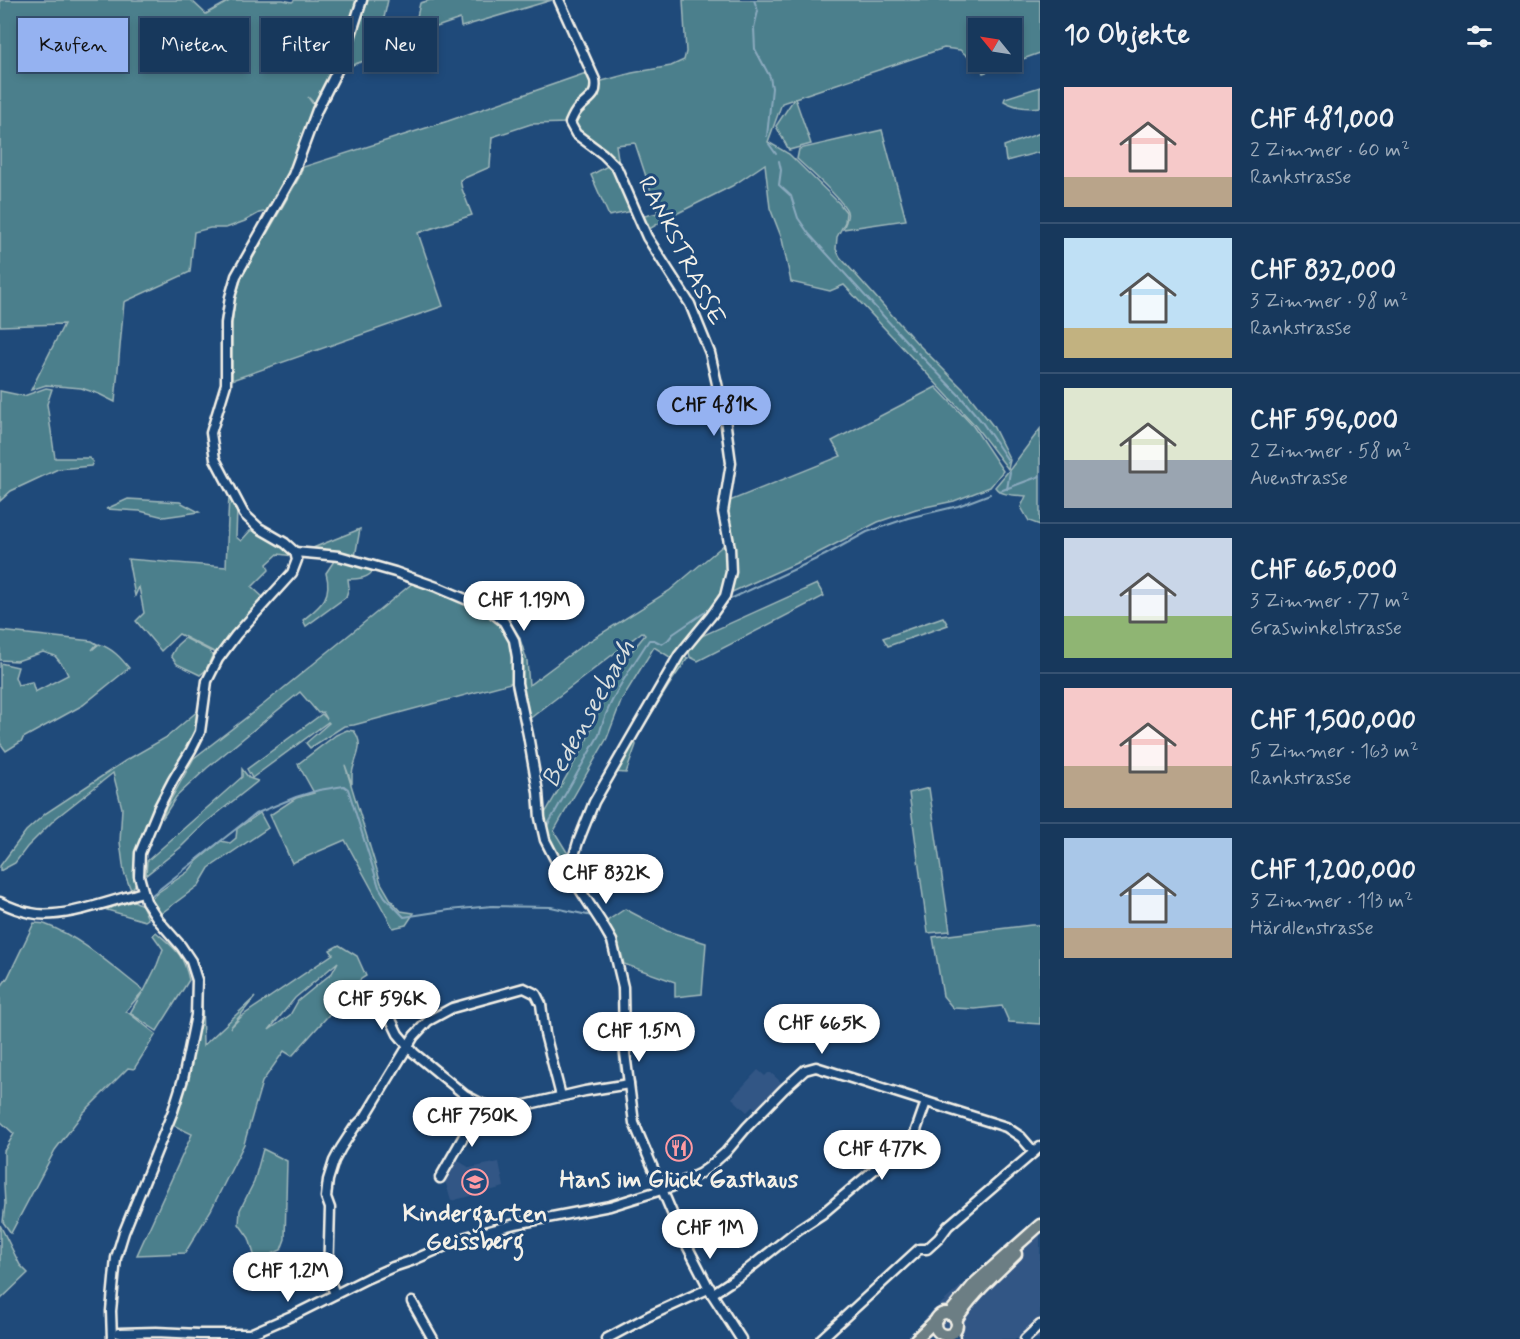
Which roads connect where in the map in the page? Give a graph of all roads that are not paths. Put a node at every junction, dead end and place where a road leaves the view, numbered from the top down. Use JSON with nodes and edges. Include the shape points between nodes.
{"nodes":[{"id":1,"x":362,"y":0,"type":"edge"},
{"id":2,"x":559,"y":0,"type":"edge"},
{"id":3,"x":295,"y":552,"type":"junction"},
{"id":4,"x":577,"y":885,"type":"junction"},
{"id":5,"x":143,"y":892,"type":"junction"},
{"id":6,"x":0,"y":902,"type":"edge"},
{"id":7,"x":382,"y":1001,"type":"dead end"},
{"id":8,"x":408,"y":1046,"type":"junction"},
{"id":9,"x":629,"y":1084,"type":"junction"},
{"id":10,"x":561,"y":1096,"type":"junction"},
{"id":11,"x":926,"y":1102,"type":"junction"},
{"id":12,"x":482,"y":1104,"type":"junction"},
{"id":13,"x":1037,"y":1150,"type":"edge"},
{"id":14,"x":440,"y":1178,"type":"dead end"},
{"id":15,"x":662,"y":1190,"type":"junction"},
{"id":16,"x":1040,"y":1225,"type":"edge"},
{"id":17,"x":1040,"y":1232,"type":"edge"},
{"id":18,"x":711,"y":1291,"type":"junction"},
{"id":19,"x":335,"y":1294,"type":"junction"},
{"id":20,"x":412,"y":1302,"type":"dead end"},
{"id":21,"x":952,"y":1317,"type":"junction"},
{"id":22,"x":937,"y":1319,"type":"junction"},
{"id":23,"x":1040,"y":1325,"type":"edge"},
{"id":24,"x":116,"y":1336,"type":"edge"},
{"id":25,"x":251,"y":1336,"type":"edge"},
{"id":26,"x":948,"y":1336,"type":"edge"},
{"id":27,"x":433,"y":1339,"type":"edge"},
{"id":28,"x":606,"y":1339,"type":"edge"},
{"id":29,"x":741,"y":1339,"type":"edge"},
{"id":30,"x":821,"y":1339,"type":"edge"},
{"id":31,"x":916,"y":1339,"type":"edge"},
{"id":32,"x":925,"y":1339,"type":"edge"},
{"id":33,"x":1025,"y":1339,"type":"edge"}],
"edges":[{"from":1,"to":3,"type":"street","via":[[344,57],[317,110],[293,175],[236,276],[226,323],[226,384],[211,433],[214,459],[244,514]]},
{"from":2,"to":4,"type":"street","name":"RANKSTRASSE","via":[[596,87],[594,95],[577,110],[570,123],[576,134],[617,168],[647,237],[690,304],[710,353],[731,464],[723,512],[731,572],[725,596],[679,655],[594,802],[573,859]]},
{"from":3,"to":4,"type":"street","via":[[339,556],[394,572],[477,604],[504,622],[516,649],[517,683],[545,840],[560,869]]},
{"from":3,"to":5,"type":"street","via":[[297,560],[292,573],[236,635],[207,681],[200,732],[159,807],[140,853]]},
{"from":4,"to":9,"type":"street","name":"RANKSTRASSE","via":[[612,941],[623,987]]},
{"from":5,"to":6,"type":"street","via":[[65,913],[33,914]]},
{"from":5,"to":24,"type":"street","via":[[159,921],[191,961],[197,980],[196,1015],[183,1079],[116,1258],[111,1311]]},
{"from":7,"to":8,"type":"street"},
{"from":8,"to":10,"type":"street","via":[[428,1021],[452,1008],[524,988],[536,994],[541,1004]]},
{"from":8,"to":12,"type":"street","via":[[463,1093]]},
{"from":8,"to":19,"type":"street","via":[[365,1117],[341,1148],[328,1180],[328,1276]]},
{"from":9,"to":10,"type":"street"},
{"from":9,"to":15,"type":"street","name":"RANKSTRASSE","via":[[634,1123]]},
{"from":10,"to":12,"type":"street","via":[[504,1108]]},
{"from":11,"to":13,"type":"street","via":[[1010,1128]]},
{"from":11,"to":15,"type":"street","via":[[809,1068],[709,1167]]},
{"from":11,"to":18,"type":"street","via":[[914,1136],[822,1214],[741,1274]]},
{"from":12,"to":14,"type":"street"},
{"from":13,"to":30,"type":"street","via":[[948,1226],[927,1249],[919,1249],[880,1283]]},
{"from":15,"to":18,"type":"street","name":"RANKSTRASSE"},
{"from":15,"to":19,"type":"street","via":[[610,1206],[474,1234]]},
{"from":16,"to":21,"type":"main road","via":[[976,1282]]},
{"from":17,"to":21,"type":"main road"},
{"from":18,"to":28,"type":"street","via":[[649,1316]]},
{"from":18,"to":29,"type":"street","name":"RANKSTRASSE"},
{"from":19,"to":25,"type":"street"},
{"from":20,"to":27,"type":"street"},
{"from":21,"to":22,"type":"main road","via":[[943,1314]]},
{"from":21,"to":26,"type":"main road","via":[[957,1327]]},
{"from":22,"to":26,"type":"main road","via":[[935,1327]]},
{"from":22,"to":31,"type":"main road"},
{"from":23,"to":33,"type":"street"},
{"from":24,"to":25,"type":"street","via":[[156,1332]]},
{"from":26,"to":32,"type":"main road"}]}
